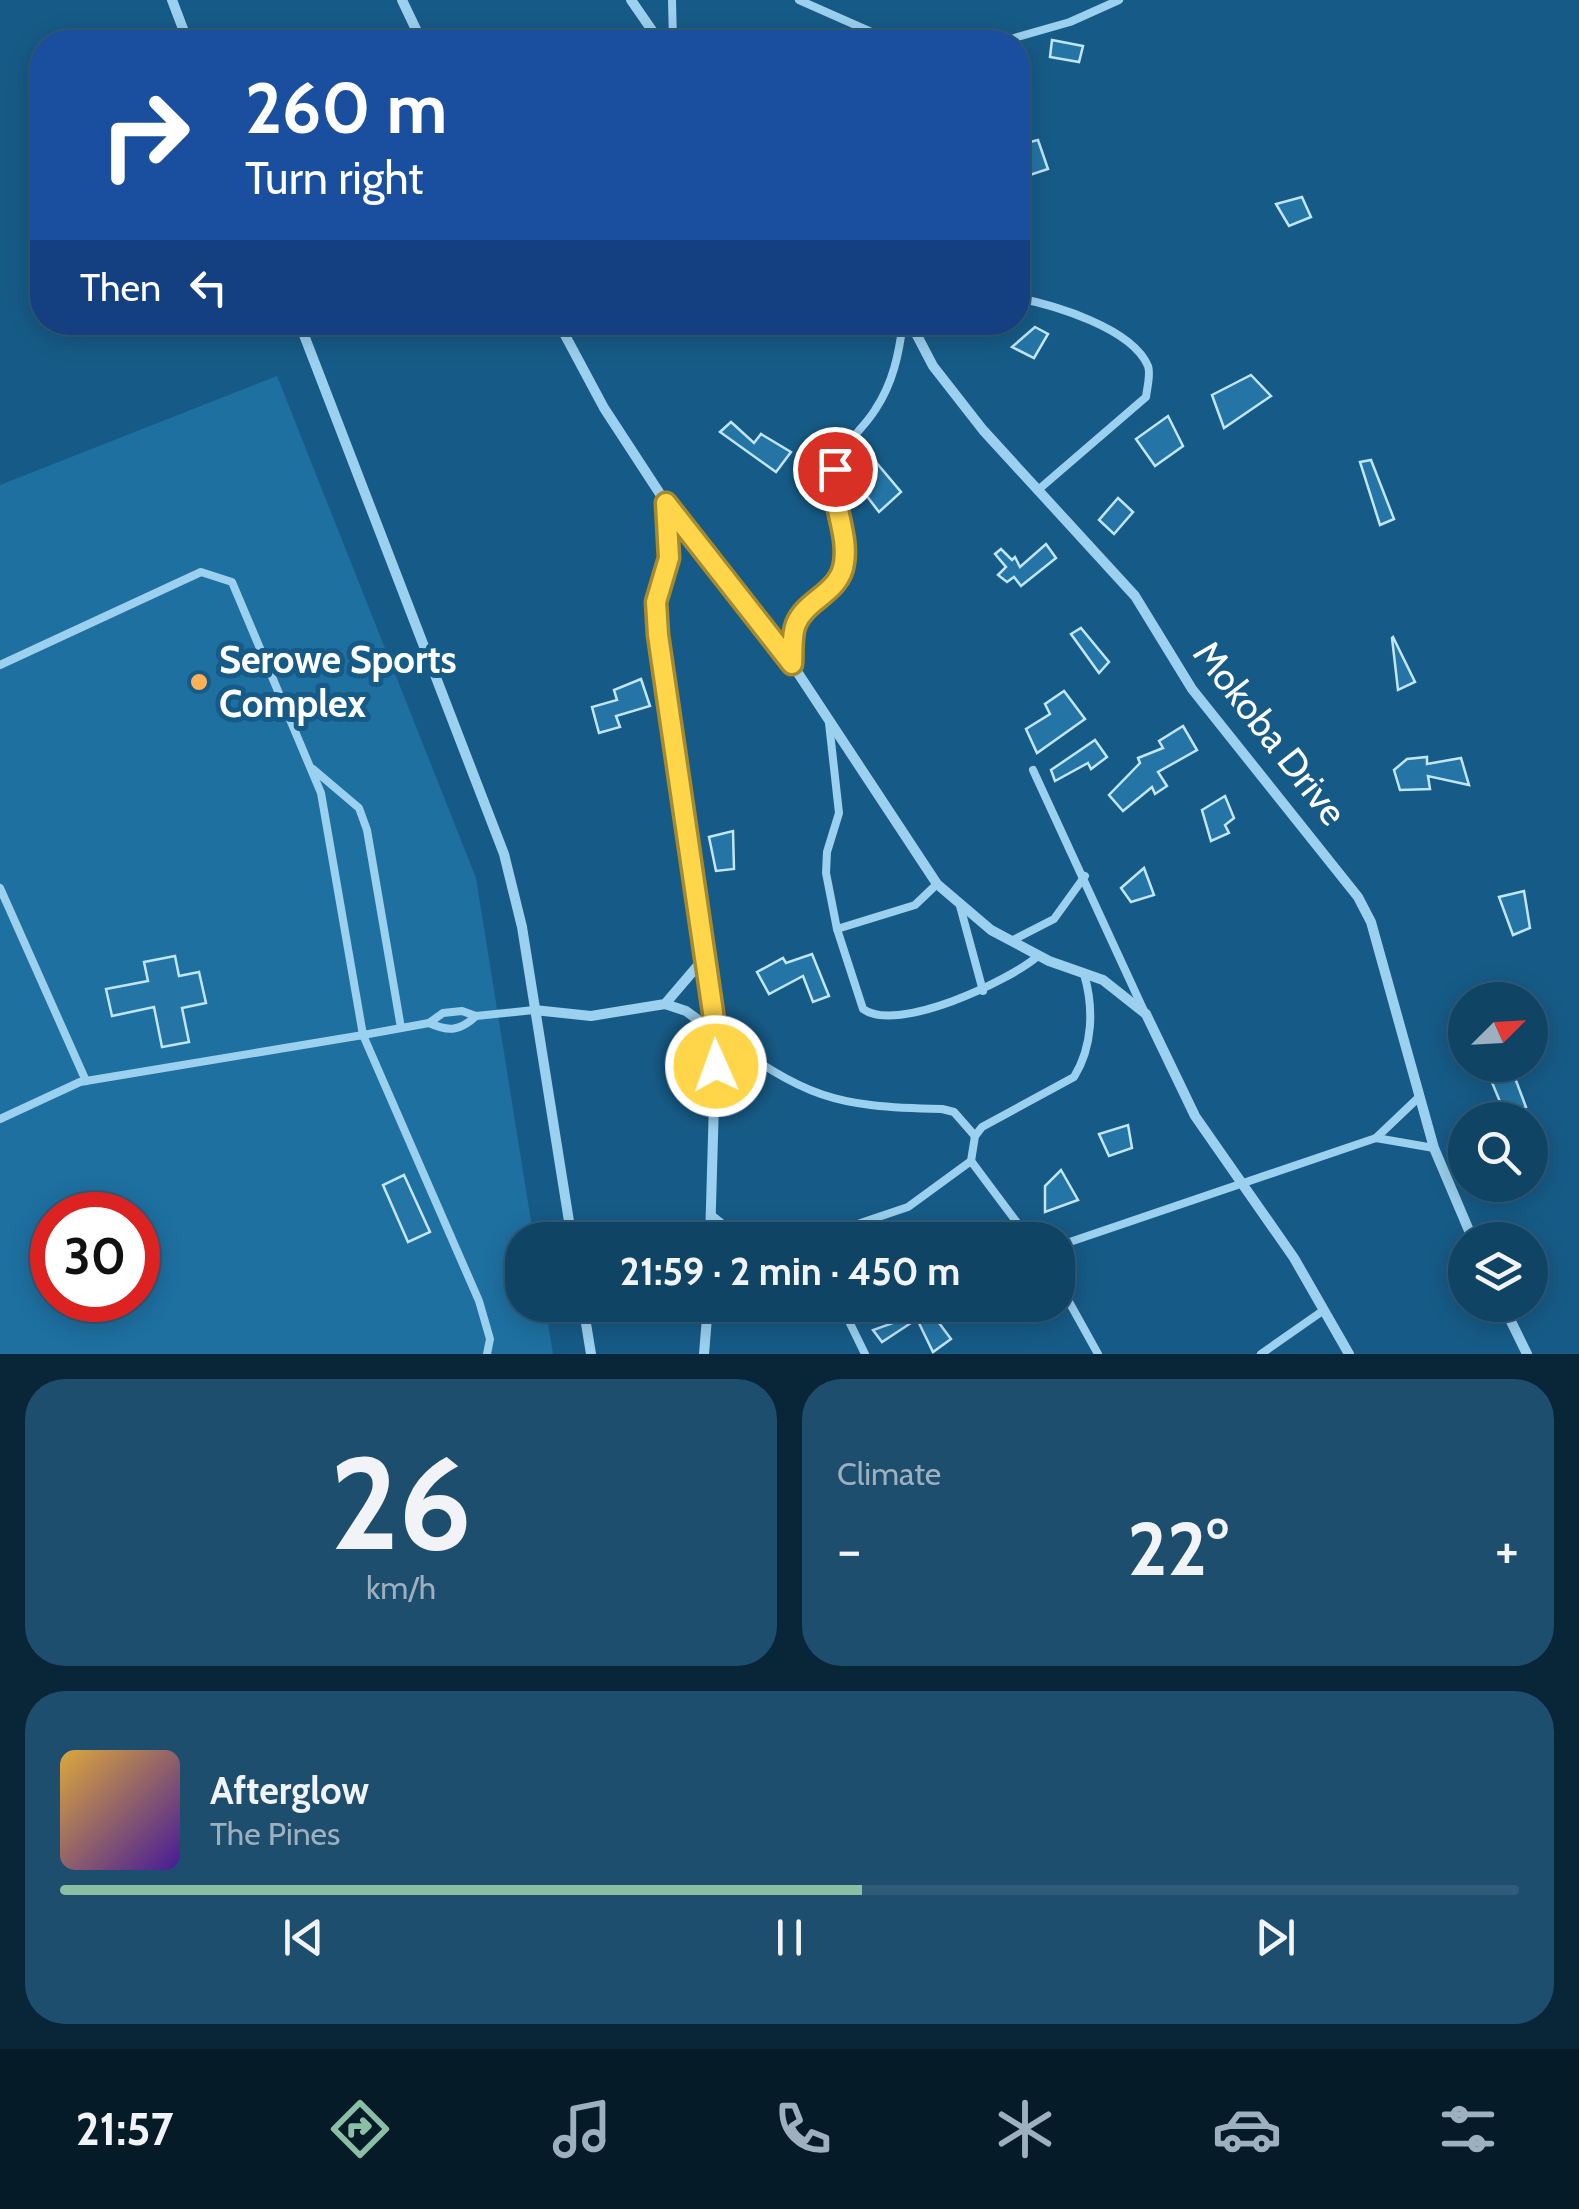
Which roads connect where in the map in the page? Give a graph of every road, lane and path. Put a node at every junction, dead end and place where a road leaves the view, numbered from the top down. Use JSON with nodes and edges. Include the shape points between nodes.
{"nodes":[{"id":1,"x":172,"y":0,"type":"edge"},
{"id":2,"x":402,"y":0,"type":"edge"},
{"id":3,"x":631,"y":0,"type":"edge"},
{"id":4,"x":672,"y":0,"type":"edge"},
{"id":5,"x":798,"y":0,"type":"edge"},
{"id":6,"x":1119,"y":0,"type":"edge"},
{"id":7,"x":183,"y":30,"type":"edge"},
{"id":8,"x":416,"y":30,"type":"edge"},
{"id":9,"x":652,"y":30,"type":"edge"},
{"id":10,"x":673,"y":30,"type":"edge"},
{"id":11,"x":867,"y":30,"type":"edge"},
{"id":12,"x":1030,"y":33,"type":"edge"},
{"id":13,"x":1030,"y":301,"type":"edge"},
{"id":14,"x":304,"y":335,"type":"edge"},
{"id":15,"x":565,"y":335,"type":"edge"},
{"id":16,"x":903,"y":335,"type":"edge"},
{"id":17,"x":914,"y":335,"type":"edge"},
{"id":18,"x":1038,"y":490,"type":"junction"},
{"id":19,"x":666,"y":503,"type":"junction"},
{"id":20,"x":792,"y":664,"type":"junction"},
{"id":21,"x":0,"y":665,"type":"edge"},
{"id":22,"x":828,"y":718,"type":"junction"},
{"id":23,"x":310,"y":766,"type":"junction"},
{"id":24,"x":1032,"y":770,"type":"dead end"},
{"id":25,"x":1085,"y":876,"type":"junction"},
{"id":26,"x":937,"y":884,"type":"junction"},
{"id":27,"x":0,"y":888,"type":"edge"},
{"id":28,"x":960,"y":906,"type":"junction"},
{"id":29,"x":837,"y":929,"type":"junction"},
{"id":30,"x":1010,"y":941,"type":"junction"},
{"id":31,"x":706,"y":956,"type":"junction"},
{"id":32,"x":1038,"y":956,"type":"junction"},
{"id":33,"x":1083,"y":971,"type":"junction"},
{"id":34,"x":983,"y":990,"type":"junction"},
{"id":35,"x":665,"y":1004,"type":"junction"},
{"id":36,"x":534,"y":1010,"type":"junction"},
{"id":37,"x":1146,"y":1014,"type":"junction"},
{"id":38,"x":476,"y":1016,"type":"junction"},
{"id":39,"x":429,"y":1023,"type":"junction"},
{"id":40,"x":401,"y":1028,"type":"junction"},
{"id":41,"x":716,"y":1033,"type":"junction"},
{"id":42,"x":363,"y":1035,"type":"junction"},
{"id":43,"x":86,"y":1081,"type":"junction"},
{"id":44,"x":1418,"y":1098,"type":"junction"},
{"id":45,"x":0,"y":1119,"type":"edge"},
{"id":46,"x":975,"y":1136,"type":"junction"},
{"id":47,"x":1376,"y":1138,"type":"junction"},
{"id":48,"x":1434,"y":1148,"type":"junction"},
{"id":49,"x":971,"y":1161,"type":"junction"},
{"id":50,"x":1238,"y":1183,"type":"junction"},
{"id":51,"x":710,"y":1214,"type":"junction"},
{"id":52,"x":569,"y":1222,"type":"edge"},
{"id":53,"x":710,"y":1222,"type":"edge"},
{"id":54,"x":720,"y":1222,"type":"edge"},
{"id":55,"x":863,"y":1222,"type":"edge"},
{"id":56,"x":1017,"y":1222,"type":"edge"},
{"id":57,"x":1465,"y":1222,"type":"edge"},
{"id":58,"x":1075,"y":1240,"type":"edge"},
{"id":59,"x":1324,"y":1310,"type":"junction"},
{"id":60,"x":1075,"y":1313,"type":"edge"},
{"id":61,"x":586,"y":1322,"type":"edge"},
{"id":62,"x":707,"y":1322,"type":"edge"},
{"id":63,"x":849,"y":1322,"type":"edge"},
{"id":64,"x":1512,"y":1322,"type":"edge"},
{"id":65,"x":487,"y":1354,"type":"edge"},
{"id":66,"x":591,"y":1354,"type":"edge"},
{"id":67,"x":704,"y":1354,"type":"edge"},
{"id":68,"x":865,"y":1354,"type":"edge"},
{"id":69,"x":1098,"y":1354,"type":"edge"},
{"id":70,"x":1261,"y":1354,"type":"edge"},
{"id":71,"x":1348,"y":1354,"type":"edge"},
{"id":72,"x":1527,"y":1354,"type":"edge"}],
"edges":[{"from":1,"to":7,"type":"street"},
{"from":2,"to":8,"type":"street"},
{"from":3,"to":9,"type":"street"},
{"from":4,"to":10,"type":"lane"},
{"from":5,"to":11,"type":"lane"},
{"from":6,"to":12,"type":"lane"},
{"from":13,"to":18,"type":"lane","via":[[1110,330],[1144,360],[1149,374],[1146,397]]},
{"from":14,"to":36,"type":"street","via":[[504,854]]},
{"from":15,"to":19,"type":"street"},
{"from":16,"to":20,"type":"lane","via":[[892,381],[874,414],[843,446],[835,469],[843,569],[795,626]]},
{"from":17,"to":18,"type":"street","name":"Mokoba Drive","via":[[932,366]]},
{"from":18,"to":44,"type":"street","name":"Mokoba Drive","via":[[1135,596],[1192,688],[1358,897],[1371,922]]},
{"from":19,"to":20,"type":"street"},
{"from":19,"to":31,"type":"street","via":[[669,558],[656,602],[658,635]]},
{"from":20,"to":22,"type":"street"},
{"from":21,"to":23,"type":"lane","via":[[201,572],[216,574],[232,582]]},
{"from":22,"to":26,"type":"street"},
{"from":22,"to":29,"type":"lane","via":[[839,813],[826,873]]},
{"from":23,"to":40,"type":"lane","via":[[359,808],[367,830]]},
{"from":23,"to":42,"type":"lane","via":[[321,794]]},
{"from":24,"to":25,"type":"lane"},
{"from":25,"to":30,"type":"lane","via":[[1054,919]]},
{"from":25,"to":37,"type":"lane"},
{"from":26,"to":28,"type":"street"},
{"from":26,"to":29,"type":"lane","via":[[916,905]]},
{"from":27,"to":43,"type":"lane"},
{"from":28,"to":30,"type":"street"},
{"from":28,"to":34,"type":"lane"},
{"from":29,"to":34,"type":"lane","via":[[870,1014],[957,1001]]},
{"from":30,"to":32,"type":"street"},
{"from":31,"to":35,"type":"street"},
{"from":31,"to":41,"type":"street"},
{"from":32,"to":33,"type":"street"},
{"from":32,"to":34,"type":"lane"},
{"from":33,"to":37,"type":"street"},
{"from":33,"to":46,"type":"lane","via":[[1091,1028],[1074,1077]]},
{"from":35,"to":36,"type":"street","via":[[591,1016]]},
{"from":35,"to":41,"type":"street"},
{"from":36,"to":38,"type":"lane"},
{"from":36,"to":52,"type":"street"},
{"from":37,"to":50,"type":"street","via":[[1194,1116]]},
{"from":38,"to":39,"type":"lane","via":[[462,1010]]},
{"from":38,"to":39,"type":"lane","via":[[464,1027],[445,1030]]},
{"from":39,"to":40,"type":"lane"},
{"from":40,"to":42,"type":"lane"},
{"from":41,"to":46,"type":"lane","via":[[818,1097],[855,1106],[942,1108]]},
{"from":41,"to":51,"type":"street"},
{"from":42,"to":43,"type":"lane"},
{"from":42,"to":65,"type":"lane","via":[[479,1302],[490,1338]]},
{"from":43,"to":45,"type":"lane"},
{"from":44,"to":47,"type":"lane"},
{"from":44,"to":48,"type":"street","name":"Mokoba Drive"},
{"from":46,"to":49,"type":"lane"},
{"from":47,"to":48,"type":"lane"},
{"from":47,"to":50,"type":"lane"},
{"from":48,"to":57,"type":"street","name":"Mokoba Drive"},
{"from":49,"to":55,"type":"lane","via":[[908,1207]]},
{"from":49,"to":56,"type":"lane"},
{"from":50,"to":58,"type":"lane"},
{"from":50,"to":59,"type":"street"},
{"from":51,"to":53,"type":"street"},
{"from":51,"to":54,"type":"lane"},
{"from":59,"to":70,"type":"lane"},
{"from":59,"to":71,"type":"street"},
{"from":60,"to":69,"type":"lane"},
{"from":61,"to":66,"type":"street"},
{"from":62,"to":67,"type":"street"},
{"from":63,"to":68,"type":"lane"},
{"from":64,"to":72,"type":"street"}]}
